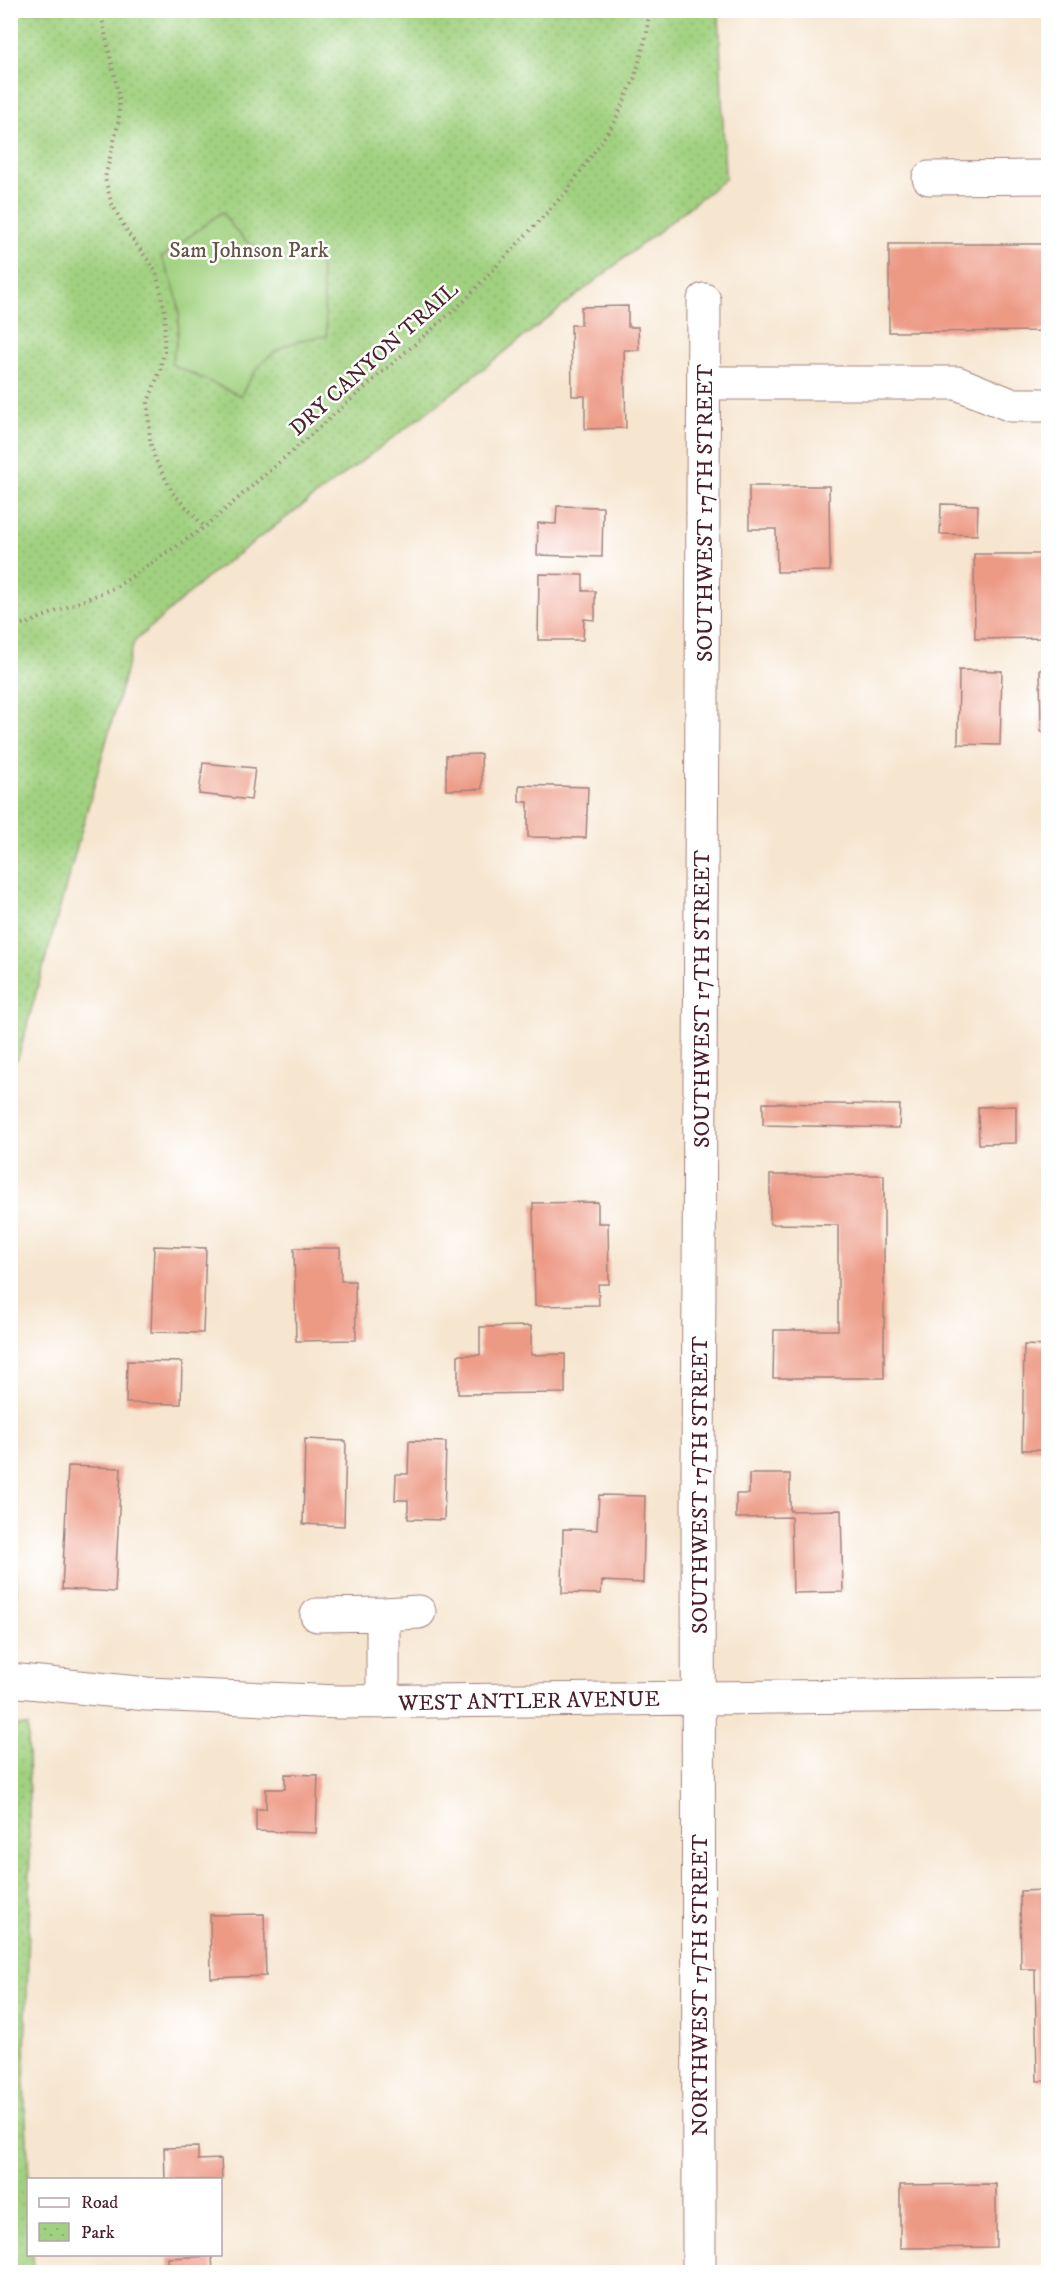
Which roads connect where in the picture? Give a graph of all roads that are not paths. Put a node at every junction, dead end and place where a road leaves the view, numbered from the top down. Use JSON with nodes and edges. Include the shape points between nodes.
{"nodes":[{"id":1,"x":1048,"y":177,"type":"edge"},
{"id":2,"x":929,"y":178,"type":"dead end"},
{"id":3,"x":704,"y":300,"type":"dead end"},
{"id":4,"x":705,"y":383,"type":"junction"},
{"id":5,"x":1048,"y":405,"type":"edge"},
{"id":6,"x":419,"y":1612,"type":"dead end"},
{"id":7,"x":382,"y":1614,"type":"junction"},
{"id":8,"x":317,"y":1615,"type":"dead end"},
{"id":9,"x":10,"y":1680,"type":"edge"},
{"id":10,"x":1048,"y":1694,"type":"edge"},
{"id":11,"x":699,"y":1698,"type":"junction"},
{"id":12,"x":382,"y":1702,"type":"junction"},
{"id":13,"x":699,"y":2272,"type":"edge"}],
"edges":[{"from":1,"to":2,"type":"street"},
{"from":3,"to":4,"type":"street","name":"SOUTHWEST 17TH STREET"},
{"from":4,"to":5,"type":"street","via":[[957,383],[1011,405]]},
{"from":4,"to":11,"type":"street","name":"SOUTHWEST 17TH STREET"},
{"from":6,"to":7,"type":"street"},
{"from":7,"to":8,"type":"street"},
{"from":7,"to":12,"type":"street"},
{"from":9,"to":12,"type":"street","name":"WEST ANTLER AVENUE","via":[[147,1695]]},
{"from":10,"to":11,"type":"street","name":"WEST ANTLER AVENUE"},
{"from":11,"to":12,"type":"street","name":"WEST ANTLER AVENUE"},
{"from":11,"to":13,"type":"street","name":"NORTHWEST 17TH STREET"}]}
